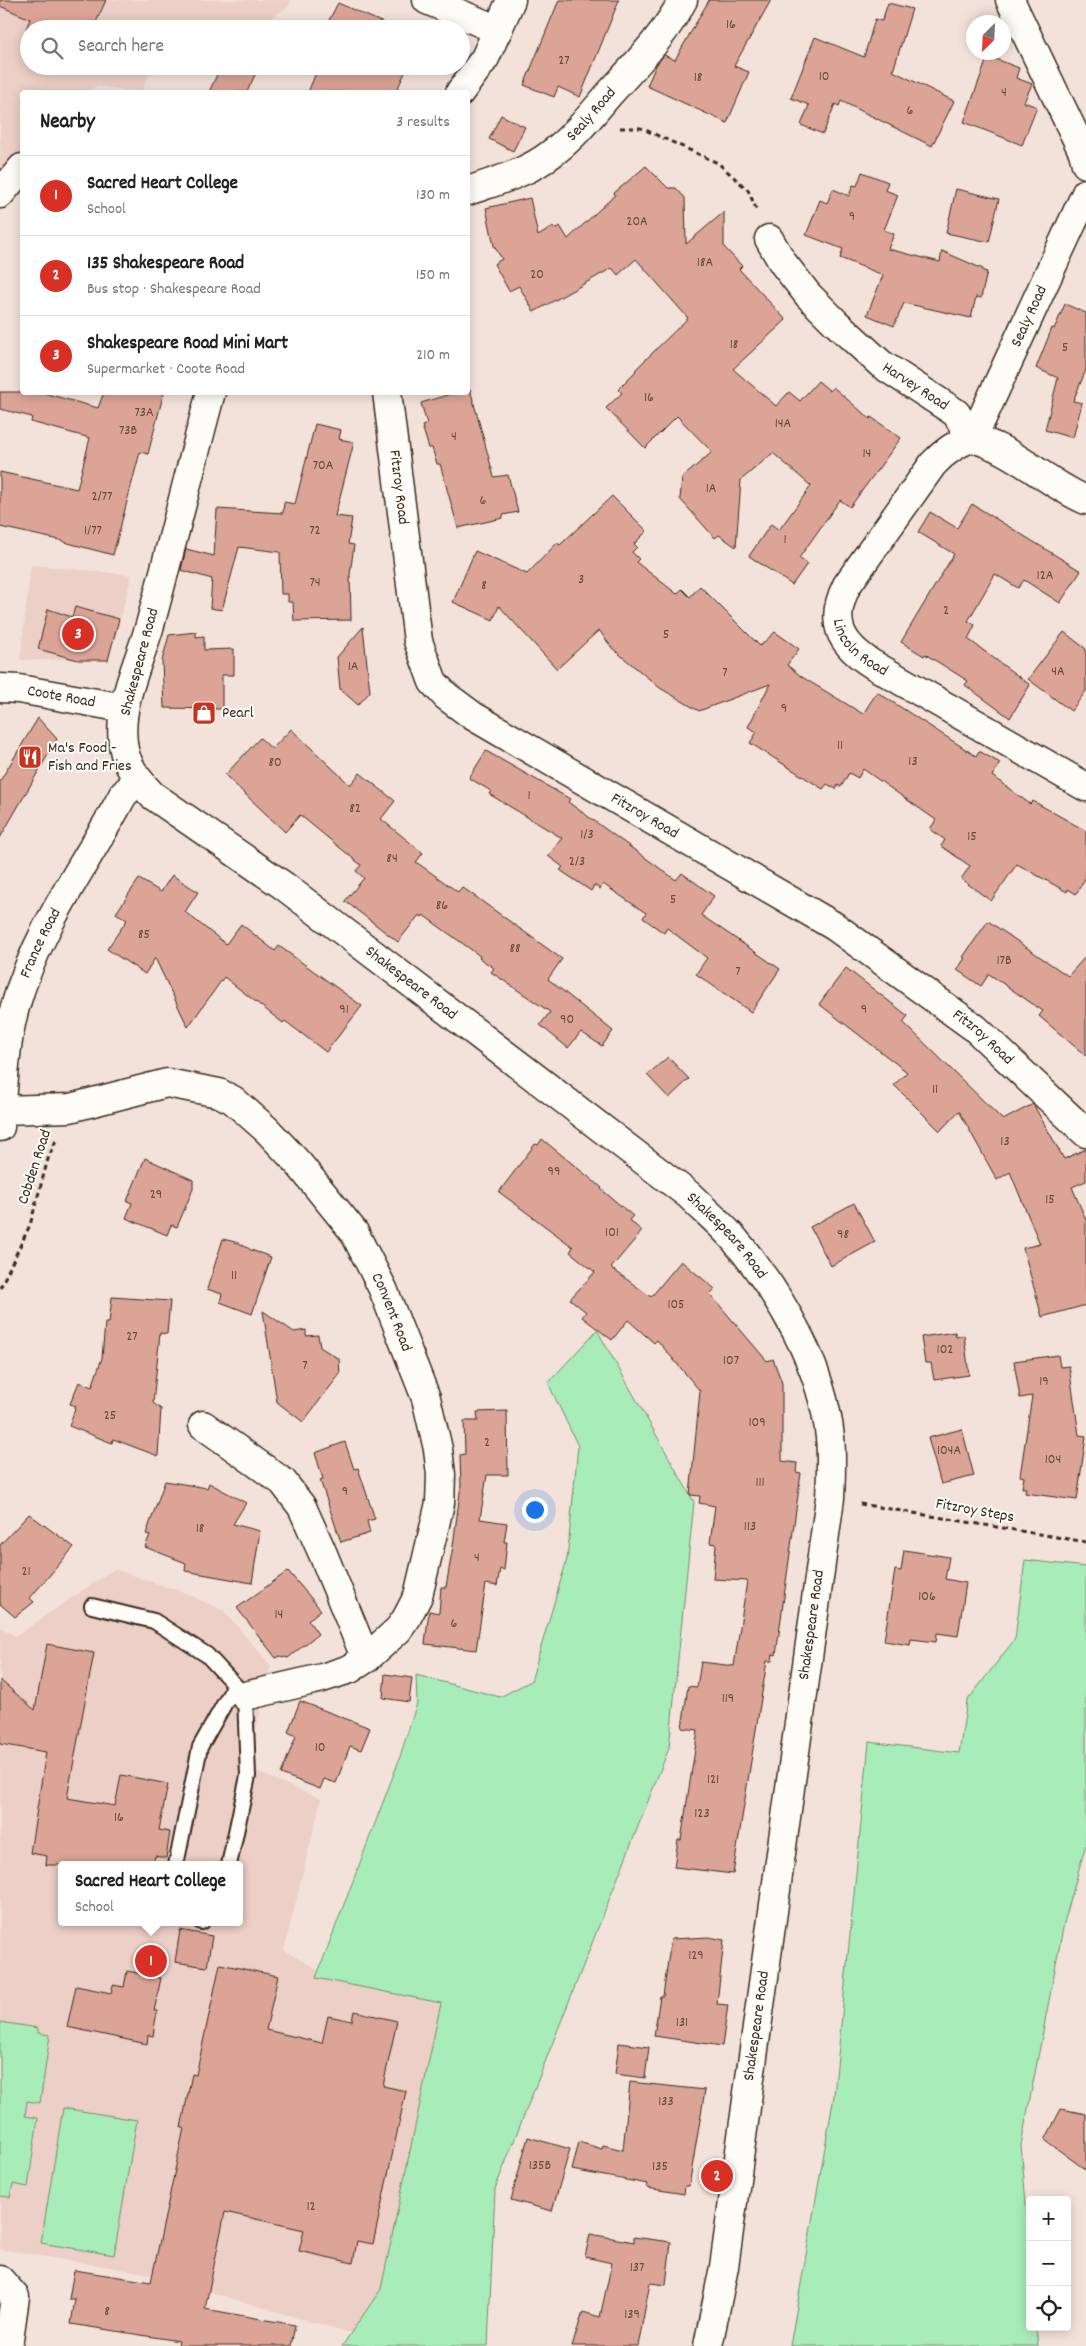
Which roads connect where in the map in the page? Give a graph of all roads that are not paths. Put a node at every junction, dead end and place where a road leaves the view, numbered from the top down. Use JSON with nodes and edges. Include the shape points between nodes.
{"nodes":[{"id":1,"x":427,"y":0,"type":"edge"},
{"id":2,"x":510,"y":0,"type":"edge"},
{"id":3,"x":683,"y":0,"type":"edge"},
{"id":4,"x":1010,"y":0,"type":"edge"},
{"id":5,"x":498,"y":30,"type":"junction"},
{"id":6,"x":461,"y":90,"type":"edge"},
{"id":7,"x":1086,"y":164,"type":"edge"},
{"id":8,"x":20,"y":170,"type":"edge"},
{"id":9,"x":470,"y":190,"type":"edge"},
{"id":10,"x":1086,"y":192,"type":"edge"},
{"id":11,"x":0,"y":194,"type":"edge"},
{"id":12,"x":769,"y":239,"type":"road end"},
{"id":13,"x":210,"y":395,"type":"edge"},
{"id":14,"x":387,"y":395,"type":"edge"},
{"id":15,"x":970,"y":438,"type":"junction"},
{"id":16,"x":1086,"y":500,"type":"edge"},
{"id":17,"x":0,"y":688,"type":"edge"},
{"id":18,"x":124,"y":708,"type":"junction"},
{"id":19,"x":138,"y":780,"type":"junction"},
{"id":20,"x":1086,"y":787,"type":"edge"},
{"id":21,"x":1,"y":1119,"type":"edge"},
{"id":22,"x":1086,"y":1133,"type":"edge"},
{"id":23,"x":203,"y":1425,"type":"dead end"},
{"id":24,"x":92,"y":1606,"type":"dead end"},
{"id":25,"x":367,"y":1658,"type":"junction"},
{"id":26,"x":240,"y":1691,"type":"junction"},
{"id":27,"x":177,"y":1861,"type":"edge"},
{"id":28,"x":229,"y":1861,"type":"edge"},
{"id":29,"x":0,"y":2280,"type":"edge"},
{"id":30,"x":8,"y":2346,"type":"edge"},
{"id":31,"x":708,"y":2346,"type":"edge"}],
"edges":[{"from":1,"to":5,"type":"street"},
{"from":2,"to":5,"type":"street"},
{"from":3,"to":9,"type":"street","name":"Sealy Road","via":[[648,51],[580,128],[551,154],[515,175]]},
{"from":4,"to":7,"type":"street"},
{"from":5,"to":6,"type":"street","via":[[485,58]]},
{"from":8,"to":11,"type":"street"},
{"from":10,"to":15,"type":"street","name":"Sealy Road","via":[[978,427]]},
{"from":12,"to":15,"type":"street","name":"Harvey Road","via":[[808,295],[835,322],[881,364],[956,413]]},
{"from":13,"to":18,"type":"street","name":"Shakespeare Road","via":[[149,627]]},
{"from":14,"to":22,"type":"street","name":"Fitzroy Road","via":[[418,641],[433,682],[446,696],[473,716],[834,926],[975,1028]]},
{"from":15,"to":16,"type":"street","via":[[998,447]]},
{"from":15,"to":20,"type":"street","name":"Lincoln Road","via":[[944,452],[933,464],[847,585],[839,602],[839,628],[845,642],[856,654]]},
{"from":17,"to":18,"type":"street","name":"Coote Road"},
{"from":18,"to":19,"type":"street","name":"Shakespeare Road","via":[[123,743],[128,764]]},
{"from":19,"to":21,"type":"street","name":"France Road","via":[[123,795],[25,975],[6,1044]]},
{"from":19,"to":31,"type":"street","name":"Shakespeare Road","via":[[152,795],[284,886],[689,1194],[756,1266],[805,1349],[830,1435],[830,1498],[724,2267]]},
{"from":21,"to":25,"type":"street","name":"Convent Road","via":[[70,1108],[167,1083],[218,1093],[233,1100],[267,1130],[354,1232],[383,1289],[426,1398],[441,1475],[440,1503],[418,1596],[398,1630]]},
{"from":23,"to":25,"type":"street","via":[[282,1482],[302,1507]]},
{"from":24,"to":26,"type":"lane","via":[[154,1621],[207,1655]]},
{"from":25,"to":26,"type":"street","name":"Convent Road","via":[[322,1678]]},
{"from":26,"to":27,"type":"lane","via":[[200,1747]]},
{"from":26,"to":28,"type":"lane","via":[[248,1776]]},
{"from":29,"to":30,"type":"street","via":[[15,2297]]}]}
